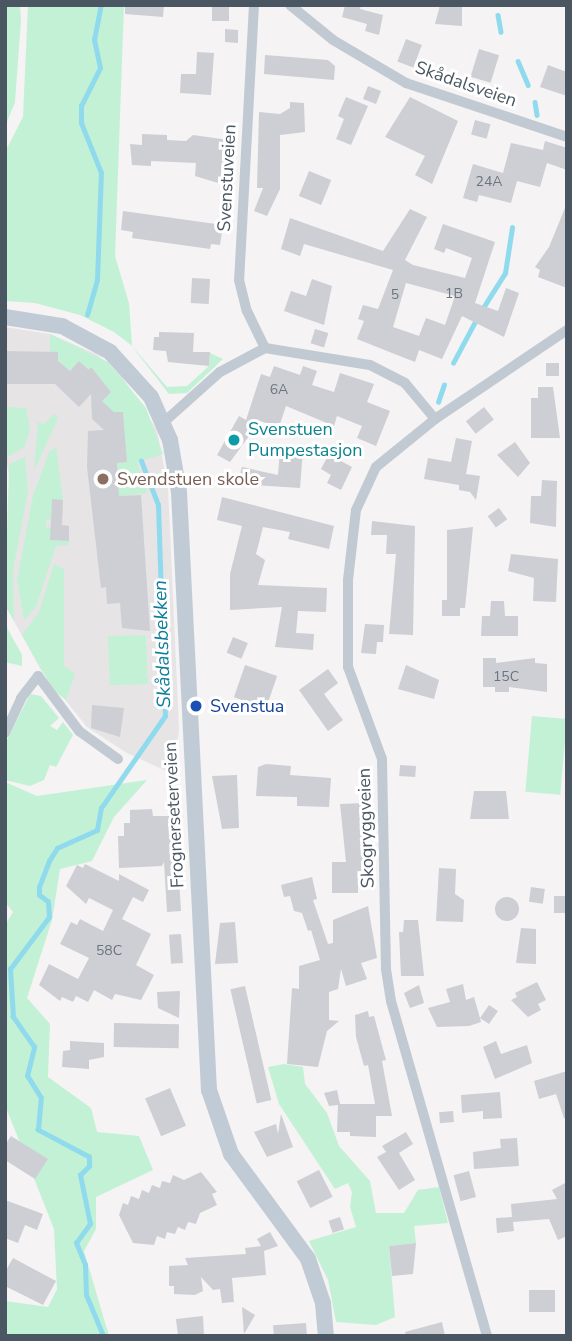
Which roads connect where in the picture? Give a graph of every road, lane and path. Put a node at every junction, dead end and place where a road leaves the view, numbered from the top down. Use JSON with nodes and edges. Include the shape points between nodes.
{"nodes":[{"id":1,"x":254,"y":5,"type":"edge"},
{"id":2,"x":290,"y":5,"type":"edge"},
{"id":3,"x":567,"y":137,"type":"edge"},
{"id":4,"x":5,"y":317,"type":"edge"},
{"id":5,"x":567,"y":330,"type":"edge"},
{"id":6,"x":265,"y":348,"type":"junction"},
{"id":7,"x":435,"y":419,"type":"junction"},
{"id":8,"x":164,"y":422,"type":"junction"},
{"id":9,"x":5,"y":733,"type":"edge"},
{"id":10,"x":118,"y":759,"type":"dead end"},
{"id":11,"x":327,"y":1336,"type":"edge"},
{"id":12,"x":488,"y":1336,"type":"edge"}],
"edges":[{"from":1,"to":6,"type":"street","name":"Svenstuveien","via":[[239,280],[247,312]]},
{"from":2,"to":3,"type":"street","name":"Skådalsveien","via":[[333,40],[405,83]]},
{"from":4,"to":8,"type":"main road","name":"Frognerseterveien","via":[[62,326],[110,352],[141,382]]},
{"from":5,"to":7,"type":"street","name":"Skogryggveien"},
{"from":6,"to":7,"type":"street","via":[[370,365],[405,383]]},
{"from":6,"to":8,"type":"street","via":[[220,372]]},
{"from":7,"to":12,"type":"street","name":"Skogryggveien","via":[[382,461],[358,503],[346,639],[348,667],[382,759],[386,969],[391,1001]]},
{"from":8,"to":11,"type":"main road","name":"Frognerseterveien","via":[[179,492],[209,1090],[231,1154],[308,1259],[323,1303]]},
{"from":9,"to":10,"type":"street","via":[[21,698],[38,676],[79,731]]}]}
